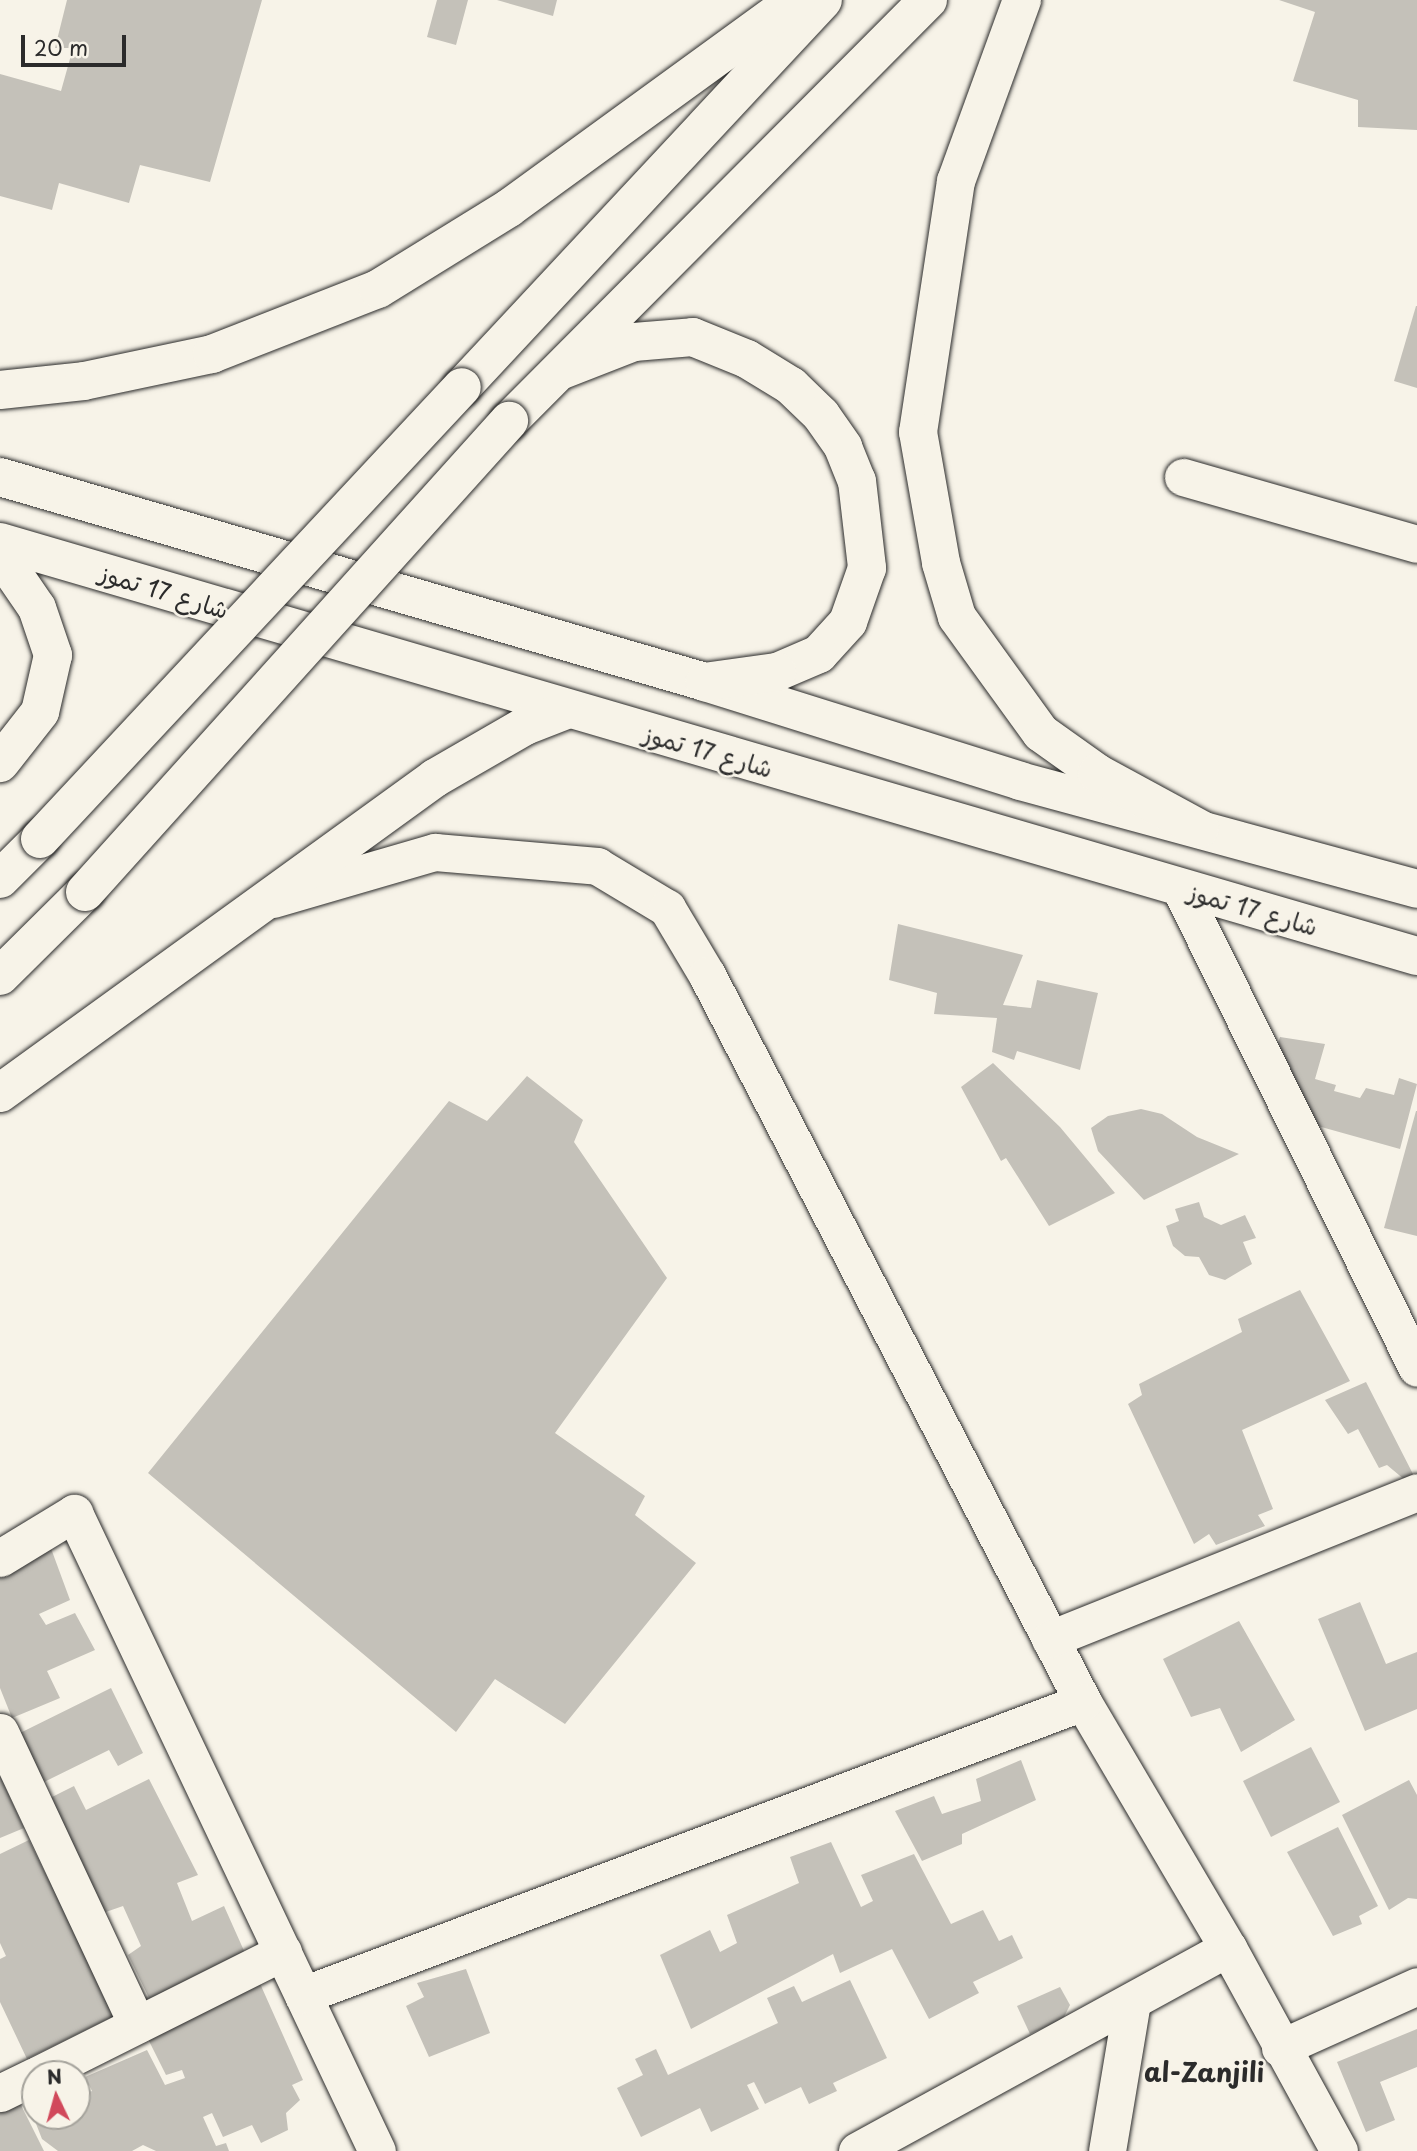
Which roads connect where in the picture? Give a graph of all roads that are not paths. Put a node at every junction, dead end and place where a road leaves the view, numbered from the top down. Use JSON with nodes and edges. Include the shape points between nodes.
{"nodes":[{"id":1,"x":795,"y":0,"type":"edge"},
{"id":2,"x":823,"y":0,"type":"edge"},
{"id":3,"x":928,"y":0,"type":"edge"},
{"id":4,"x":1022,"y":0,"type":"edge"},
{"id":5,"x":562,"y":370,"type":"junction"},
{"id":6,"x":0,"y":390,"type":"edge"},
{"id":7,"x":0,"y":477,"type":"edge"},
{"id":8,"x":1183,"y":477,"type":"dead end"},
{"id":9,"x":0,"y":542,"type":"edge"},
{"id":10,"x":1417,"y":544,"type":"edge"},
{"id":11,"x":0,"y":554,"type":"edge"},
{"id":12,"x":705,"y":682,"type":"junction"},
{"id":13,"x":566,"y":710,"type":"junction"},
{"id":14,"x":0,"y":763,"type":"edge"},
{"id":15,"x":1200,"y":829,"type":"junction"},
{"id":16,"x":0,"y":879,"type":"edge"},
{"id":17,"x":1180,"y":888,"type":"junction"},
{"id":18,"x":1417,"y":889,"type":"edge"},
{"id":19,"x":258,"y":903,"type":"junction"},
{"id":20,"x":1417,"y":956,"type":"edge"},
{"id":21,"x":0,"y":976,"type":"edge"},
{"id":22,"x":0,"y":1093,"type":"edge"},
{"id":23,"x":1417,"y":1368,"type":"edge"},
{"id":24,"x":1417,"y":1492,"type":"edge"},
{"id":25,"x":0,"y":1558,"type":"edge"},
{"id":26,"x":1050,"y":1639,"type":"junction"},
{"id":27,"x":1083,"y":1702,"type":"junction"},
{"id":28,"x":0,"y":1732,"type":"edge"},
{"id":29,"x":1228,"y":1948,"type":"junction"},
{"id":30,"x":282,"y":1952,"type":"junction"},
{"id":31,"x":1417,"y":1986,"type":"edge"},
{"id":32,"x":303,"y":1995,"type":"junction"},
{"id":33,"x":1132,"y":2001,"type":"junction"},
{"id":34,"x":137,"y":2024,"type":"junction"},
{"id":35,"x":1280,"y":2048,"type":"junction"},
{"id":36,"x":66,"y":2060,"type":"edge"},
{"id":37,"x":21,"y":2083,"type":"edge"},
{"id":38,"x":0,"y":2094,"type":"edge"},
{"id":39,"x":377,"y":2151,"type":"edge"},
{"id":40,"x":857,"y":2151,"type":"edge"},
{"id":41,"x":1107,"y":2151,"type":"edge"},
{"id":42,"x":1339,"y":2151,"type":"edge"}],
"edges":[{"from":1,"to":6,"type":"main road","via":[[509,208],[378,289],[212,354],[84,381]]},
{"from":2,"to":16,"type":"main road","bridge":true},
{"from":3,"to":5,"type":"main road"},
{"from":4,"to":15,"type":"main road","via":[[956,181],[918,432],[941,563],[957,617],[1041,733],[1097,773]]},
{"from":5,"to":12,"type":"main road","via":[[634,342],[692,337],[747,359],[792,386],[821,415],[843,447],[857,481],[867,568],[848,622],[819,654],[777,672]]},
{"from":5,"to":21,"type":"main road","bridge":true,"via":[[509,421],[85,892]]},
{"from":7,"to":12,"type":"main road"},
{"from":8,"to":10,"type":"street"},
{"from":9,"to":13,"type":"main road","name":"شارع 17 تموز"},
{"from":11,"to":14,"type":"main road","via":[[37,608],[53,655],[40,712]]},
{"from":12,"to":15,"type":"main road","via":[[1020,781]]},
{"from":13,"to":17,"type":"main road","name":"شارع 17 تموز"},
{"from":13,"to":19,"type":"main road","via":[[525,726],[435,778]]},
{"from":15,"to":18,"type":"main road"},
{"from":17,"to":20,"type":"main road","name":"شارع 17 تموز"},
{"from":17,"to":23,"type":"street"},
{"from":19,"to":22,"type":"main road"},
{"from":19,"to":26,"type":"street","via":[[435,852],[597,866],[667,908],[707,975]]},
{"from":24,"to":26,"type":"street"},
{"from":25,"to":30,"type":"street","via":[[74,1513]]},
{"from":26,"to":27,"type":"street"},
{"from":27,"to":29,"type":"street"},
{"from":27,"to":32,"type":"street"},
{"from":28,"to":34,"type":"street"},
{"from":29,"to":33,"type":"street"},
{"from":29,"to":35,"type":"street"},
{"from":30,"to":32,"type":"street"},
{"from":30,"to":34,"type":"street"},
{"from":31,"to":35,"type":"street"},
{"from":32,"to":39,"type":"street"},
{"from":33,"to":40,"type":"street"},
{"from":33,"to":41,"type":"street"},
{"from":34,"to":36,"type":"street"},
{"from":35,"to":42,"type":"street"},
{"from":37,"to":38,"type":"street"}]}
